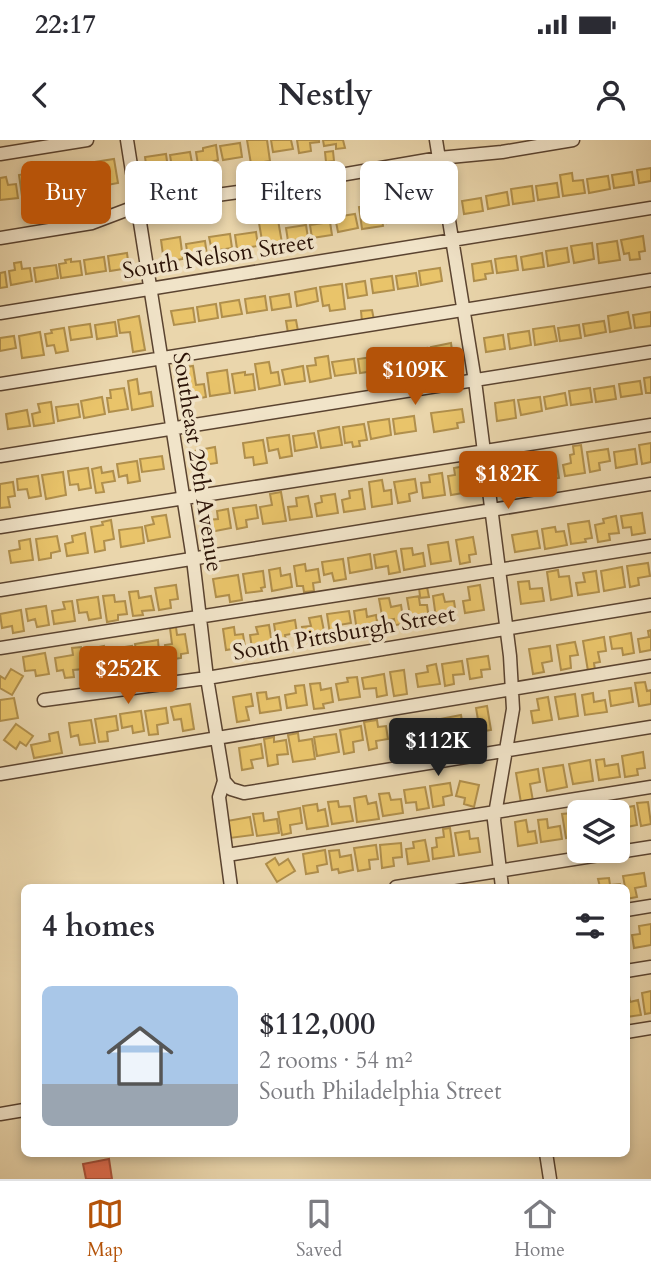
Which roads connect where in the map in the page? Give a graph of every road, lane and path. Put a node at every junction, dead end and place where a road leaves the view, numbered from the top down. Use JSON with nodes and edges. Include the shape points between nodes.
{"nodes":[{"id":1,"x":87,"y":140,"type":"edge"},
{"id":2,"x":127,"y":140,"type":"edge"},
{"id":3,"x":436,"y":140,"type":"edge"},
{"id":4,"x":573,"y":140,"type":"edge"},
{"id":5,"x":0,"y":154,"type":"edge"},
{"id":6,"x":439,"y":158,"type":"junction"},
{"id":7,"x":130,"y":161,"type":"edge"},
{"id":8,"x":222,"y":194,"type":"edge"},
{"id":9,"x":651,"y":208,"type":"edge"},
{"id":10,"x":125,"y":211,"type":"edge"},
{"id":11,"x":140,"y":224,"type":"edge"},
{"id":12,"x":0,"y":237,"type":"edge"},
{"id":13,"x":452,"y":240,"type":"junction"},
{"id":14,"x":651,"y":280,"type":"edge"},
{"id":15,"x":150,"y":288,"type":"junction"},
{"id":16,"x":463,"y":310,"type":"junction"},
{"id":17,"x":0,"y":313,"type":"edge"},
{"id":18,"x":651,"y":352,"type":"edge"},
{"id":19,"x":162,"y":358,"type":"junction"},
{"id":20,"x":475,"y":381,"type":"junction"},
{"id":21,"x":0,"y":384,"type":"edge"},
{"id":22,"x":651,"y":425,"type":"edge"},
{"id":23,"x":173,"y":429,"type":"junction"},
{"id":24,"x":484,"y":451,"type":"junction"},
{"id":25,"x":0,"y":456,"type":"edge"},
{"id":26,"x":651,"y":484,"type":"edge"},
{"id":27,"x":184,"y":499,"type":"junction"},
{"id":28,"x":491,"y":509,"type":"junction"},
{"id":29,"x":0,"y":527,"type":"edge"},
{"id":30,"x":651,"y":546,"type":"edge"},
{"id":31,"x":193,"y":559,"type":"junction"},
{"id":32,"x":499,"y":570,"type":"junction"},
{"id":33,"x":0,"y":590,"type":"edge"},
{"id":34,"x":651,"y":605,"type":"edge"},
{"id":35,"x":200,"y":618,"type":"junction"},
{"id":36,"x":507,"y":627,"type":"junction"},
{"id":37,"x":0,"y":648,"type":"edge"},
{"id":38,"x":651,"y":666,"type":"edge"},
{"id":39,"x":207,"y":678,"type":"junction"},
{"id":40,"x":512,"y":689,"type":"junction"},
{"id":41,"x":44,"y":701,"type":"dead end"},
{"id":42,"x":651,"y":727,"type":"edge"},
{"id":43,"x":217,"y":737,"type":"junction"},
{"id":44,"x":505,"y":751,"type":"junction"},
{"id":45,"x":0,"y":774,"type":"edge"},
{"id":46,"x":227,"y":785,"type":"junction"},
{"id":47,"x":651,"y":787,"type":"edge"},
{"id":48,"x":495,"y":811,"type":"junction"},
{"id":49,"x":651,"y":847,"type":"edge"},
{"id":50,"x":227,"y":855,"type":"junction"},
{"id":51,"x":500,"y":871,"type":"junction"},
{"id":52,"x":231,"y":884,"type":"edge"},
{"id":53,"x":416,"y":884,"type":"edge"},
{"id":54,"x":502,"y":884,"type":"edge"},
{"id":55,"x":651,"y":906,"type":"edge"},
{"id":56,"x":630,"y":909,"type":"edge"},
{"id":57,"x":651,"y":967,"type":"edge"},
{"id":58,"x":630,"y":970,"type":"edge"},
{"id":59,"x":651,"y":1028,"type":"edge"},
{"id":60,"x":630,"y":1031,"type":"edge"},
{"id":61,"x":21,"y":1110,"type":"edge"},
{"id":62,"x":0,"y":1114,"type":"edge"},
{"id":63,"x":547,"y":1157,"type":"edge"},
{"id":64,"x":550,"y":1179,"type":"edge"}],
"edges":[{"from":1,"to":5,"type":"street"},
{"from":2,"to":7,"type":"street","name":"Southeast 29th Avenue"},
{"from":3,"to":6,"type":"street"},
{"from":4,"to":6,"type":"street"},
{"from":6,"to":8,"type":"street"},
{"from":6,"to":13,"type":"street"},
{"from":9,"to":13,"type":"street","name":"South Nelson Street"},
{"from":10,"to":12,"type":"street","via":[[92,223]]},
{"from":11,"to":15,"type":"street","name":"Southeast 29th Avenue"},
{"from":13,"to":15,"type":"street","name":"South Nelson Street"},
{"from":13,"to":16,"type":"street"},
{"from":14,"to":16,"type":"street"},
{"from":15,"to":17,"type":"street","name":"South Nelson Street"},
{"from":15,"to":19,"type":"street","name":"Southeast 29th Avenue"},
{"from":16,"to":19,"type":"street"},
{"from":16,"to":20,"type":"street"},
{"from":18,"to":20,"type":"street"},
{"from":19,"to":21,"type":"street"},
{"from":19,"to":23,"type":"street","name":"Southeast 29th Avenue"},
{"from":20,"to":23,"type":"street"},
{"from":20,"to":24,"type":"street"},
{"from":22,"to":24,"type":"street"},
{"from":23,"to":25,"type":"street"},
{"from":23,"to":27,"type":"street","name":"Southeast 29th Avenue"},
{"from":24,"to":27,"type":"street"},
{"from":24,"to":28,"type":"street"},
{"from":26,"to":28,"type":"street"},
{"from":27,"to":29,"type":"street"},
{"from":27,"to":31,"type":"street","name":"Southeast 29th Avenue"},
{"from":28,"to":31,"type":"street"},
{"from":28,"to":32,"type":"street"},
{"from":30,"to":32,"type":"street"},
{"from":31,"to":33,"type":"street"},
{"from":31,"to":35,"type":"street","name":"Southeast 29th Avenue"},
{"from":32,"to":35,"type":"street"},
{"from":32,"to":36,"type":"street"},
{"from":34,"to":36,"type":"street","name":"South Pittsburgh Street"},
{"from":35,"to":37,"type":"street"},
{"from":35,"to":39,"type":"street","name":"Southeast 29th Avenue"},
{"from":36,"to":39,"type":"street","name":"South Pittsburgh Street"},
{"from":36,"to":40,"type":"street"},
{"from":38,"to":40,"type":"street"},
{"from":39,"to":41,"type":"street","name":"South Pittsburgh Street"},
{"from":39,"to":43,"type":"street","name":"Southeast 29th Avenue"},
{"from":40,"to":43,"type":"street"},
{"from":40,"to":44,"type":"street"},
{"from":42,"to":44,"type":"street"},
{"from":43,"to":45,"type":"street"},
{"from":43,"to":46,"type":"street","name":"Southeast 29th Avenue"},
{"from":44,"to":46,"type":"street","via":[[244,793]]},
{"from":44,"to":48,"type":"street"},
{"from":46,"to":50,"type":"street","name":"Southeast 29th Avenue","via":[[219,797]]},
{"from":47,"to":48,"type":"street"},
{"from":48,"to":50,"type":"street"},
{"from":48,"to":51,"type":"street"},
{"from":49,"to":51,"type":"street"},
{"from":50,"to":52,"type":"street","name":"Southeast 29th Avenue"},
{"from":51,"to":53,"type":"street"},
{"from":51,"to":54,"type":"street"},
{"from":55,"to":56,"type":"street"},
{"from":57,"to":58,"type":"street"},
{"from":59,"to":60,"type":"street"},
{"from":61,"to":62,"type":"street"},
{"from":63,"to":64,"type":"street"}]}
